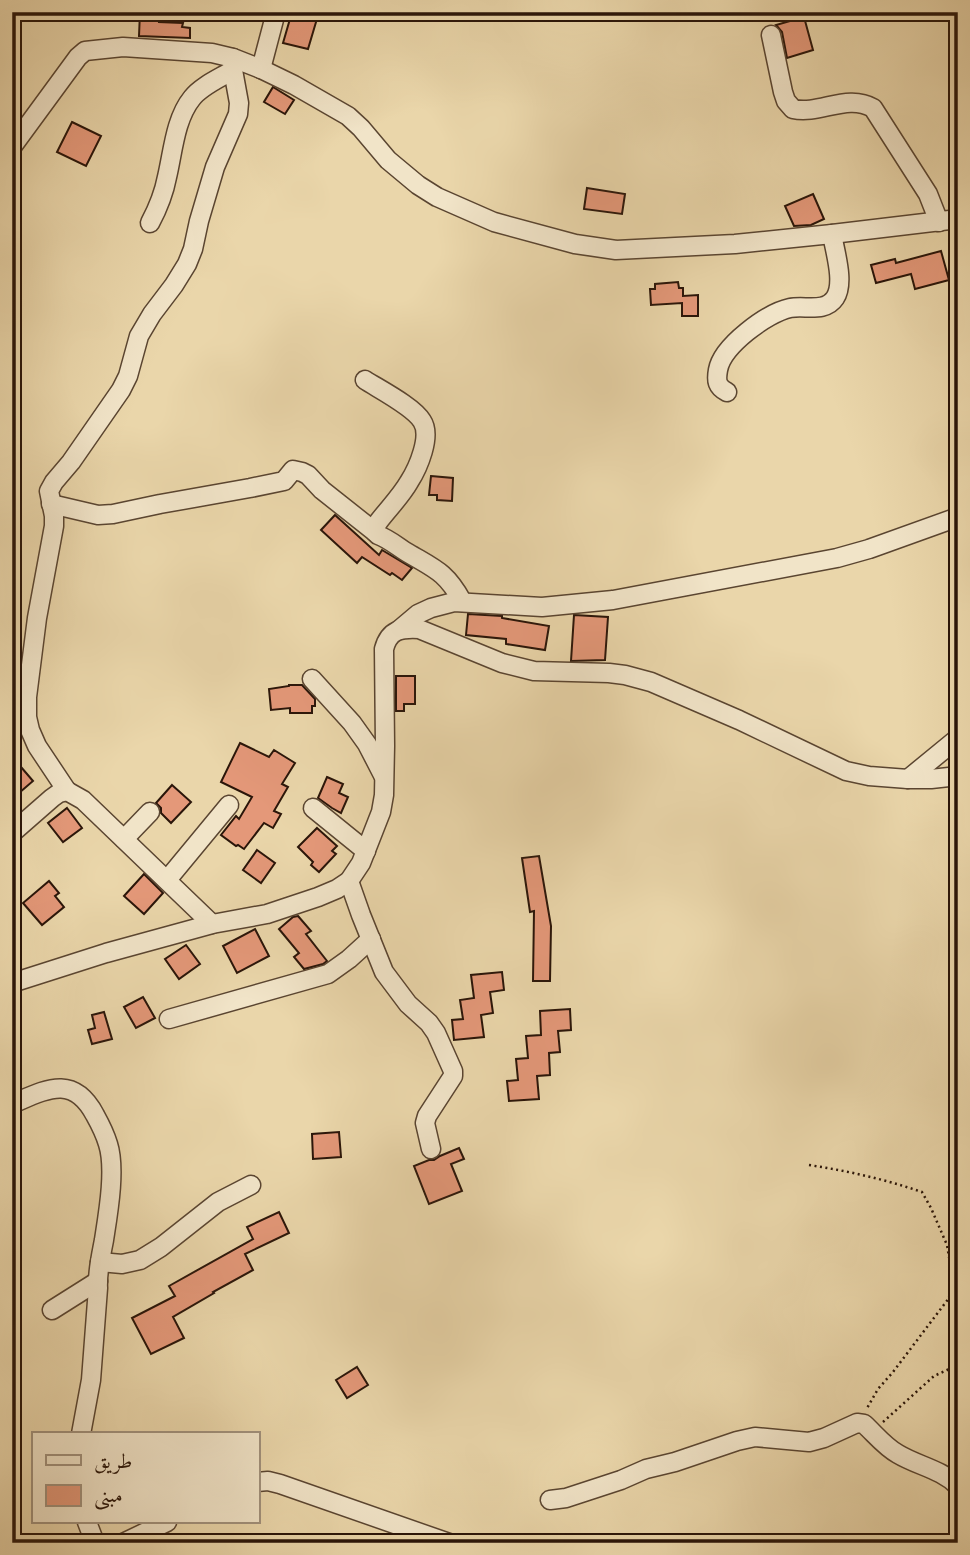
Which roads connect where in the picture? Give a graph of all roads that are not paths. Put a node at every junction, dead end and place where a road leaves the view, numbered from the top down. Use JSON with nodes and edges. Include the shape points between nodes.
{"nodes":[{"id":1,"x":276,"y":12,"type":"edge"},
{"id":2,"x":771,"y":35,"type":"dead end"},
{"id":3,"x":233,"y":64,"type":"junction"},
{"id":4,"x":261,"y":69,"type":"junction"},
{"id":5,"x":12,"y":147,"type":"edge"},
{"id":6,"x":958,"y":219,"type":"edge"},
{"id":7,"x":939,"y":222,"type":"junction"},
{"id":8,"x":150,"y":223,"type":"dead end"},
{"id":9,"x":832,"y":234,"type":"junction"},
{"id":10,"x":365,"y":380,"type":"dead end"},
{"id":11,"x":727,"y":392,"type":"dead end"},
{"id":12,"x":51,"y":504,"type":"junction"},
{"id":13,"x":958,"y":517,"type":"edge"},
{"id":14,"x":375,"y":532,"type":"junction"},
{"id":15,"x":462,"y":601,"type":"junction"},
{"id":16,"x":399,"y":630,"type":"junction"},
{"id":17,"x":312,"y":679,"type":"dead end"},
{"id":18,"x":958,"y":738,"type":"edge"},
{"id":19,"x":958,"y":776,"type":"edge"},
{"id":20,"x":384,"y":778,"type":"junction"},
{"id":21,"x":908,"y":779,"type":"junction"},
{"id":22,"x":67,"y":791,"type":"junction"},
{"id":23,"x":229,"y":805,"type":"dead end"},
{"id":24,"x":313,"y":808,"type":"dead end"},
{"id":25,"x":150,"y":812,"type":"dead end"},
{"id":26,"x":12,"y":833,"type":"edge"},
{"id":27,"x":124,"y":839,"type":"junction"},
{"id":28,"x":366,"y":851,"type":"junction"},
{"id":29,"x":167,"y":880,"type":"junction"},
{"id":30,"x":349,"y":881,"type":"junction"},
{"id":31,"x":212,"y":924,"type":"junction"},
{"id":32,"x":371,"y":939,"type":"junction"},
{"id":33,"x":12,"y":983,"type":"edge"},
{"id":34,"x":170,"y":1019,"type":"dead end"},
{"id":35,"x":12,"y":1104,"type":"edge"},
{"id":36,"x":430,"y":1149,"type":"dead end"},
{"id":37,"x":251,"y":1185,"type":"dead end"},
{"id":38,"x":100,"y":1262,"type":"junction"},
{"id":39,"x":98,"y":1281,"type":"junction"},
{"id":40,"x":52,"y":1310,"type":"dead end"},
{"id":41,"x":81,"y":1432,"type":"edge"},
{"id":42,"x":259,"y":1482,"type":"edge"},
{"id":43,"x":958,"y":1486,"type":"edge"},
{"id":44,"x":550,"y":1500,"type":"dead end"},
{"id":45,"x":88,"y":1524,"type":"edge"},
{"id":46,"x":163,"y":1524,"type":"edge"},
{"id":47,"x":95,"y":1543,"type":"edge"},
{"id":48,"x":123,"y":1543,"type":"edge"},
{"id":49,"x":449,"y":1543,"type":"edge"}],
"edges":[{"from":1,"to":4,"type":"street"},
{"from":2,"to":7,"type":"street","via":[[783,92],[793,109],[858,102],[873,108],[928,194]]},
{"from":3,"to":4,"type":"street"},
{"from":3,"to":5,"type":"street","via":[[212,53],[123,47],[85,51]]},
{"from":3,"to":8,"type":"street","via":[[191,98],[173,142],[159,207]]},
{"from":3,"to":12,"type":"street","via":[[238,114],[215,167],[187,264],[139,336],[121,390],[54,482]]},
{"from":4,"to":9,"type":"street","via":[[348,116],[388,160],[437,197],[535,234],[616,250]]},
{"from":6,"to":7,"type":"street"},
{"from":7,"to":9,"type":"street"},
{"from":9,"to":11,"type":"street","via":[[840,286],[834,300],[820,307],[778,312],[751,329],[721,361],[717,384]]},
{"from":10,"to":14,"type":"street","via":[[410,409],[425,429],[421,458],[409,483]]},
{"from":12,"to":14,"type":"street","via":[[113,514],[284,481],[293,470],[308,475]]},
{"from":12,"to":22,"type":"street","via":[[54,526],[37,618],[27,717],[37,746]]},
{"from":13,"to":15,"type":"street","via":[[837,558],[613,600],[542,607]]},
{"from":14,"to":15,"type":"street","via":[[433,566],[455,587]]},
{"from":15,"to":16,"type":"street","via":[[431,608]]},
{"from":16,"to":20,"type":"street","via":[[391,634],[384,649]]},
{"from":16,"to":21,"type":"street","via":[[419,629],[534,671],[639,678],[846,771]]},
{"from":17,"to":20,"type":"street","via":[[352,723]]},
{"from":18,"to":21,"type":"street"},
{"from":19,"to":21,"type":"street"},
{"from":20,"to":28,"type":"street","via":[[381,812]]},
{"from":22,"to":26,"type":"street","via":[[52,798]]},
{"from":22,"to":27,"type":"street"},
{"from":23,"to":29,"type":"street"},
{"from":24,"to":28,"type":"street"},
{"from":25,"to":27,"type":"street"},
{"from":27,"to":29,"type":"street"},
{"from":28,"to":30,"type":"street"},
{"from":29,"to":31,"type":"street"},
{"from":30,"to":31,"type":"street","via":[[267,914]]},
{"from":30,"to":32,"type":"street"},
{"from":31,"to":33,"type":"street"},
{"from":32,"to":34,"type":"street","via":[[328,974]]},
{"from":32,"to":36,"type":"street","via":[[384,972],[436,1033],[453,1072],[427,1116]]},
{"from":35,"to":38,"type":"street","via":[[61,1087],[83,1098],[94,1112],[112,1166]]},
{"from":37,"to":38,"type":"street","via":[[218,1202],[140,1260]]},
{"from":38,"to":39,"type":"street"},
{"from":39,"to":40,"type":"street"},
{"from":39,"to":41,"type":"street","via":[[91,1380]]},
{"from":42,"to":49,"type":"street","via":[[280,1484]]},
{"from":43,"to":44,"type":"street","via":[[937,1470],[895,1453],[857,1423],[809,1441],[755,1437],[737,1441]]},
{"from":45,"to":47,"type":"street"},
{"from":46,"to":48,"type":"street"}]}
